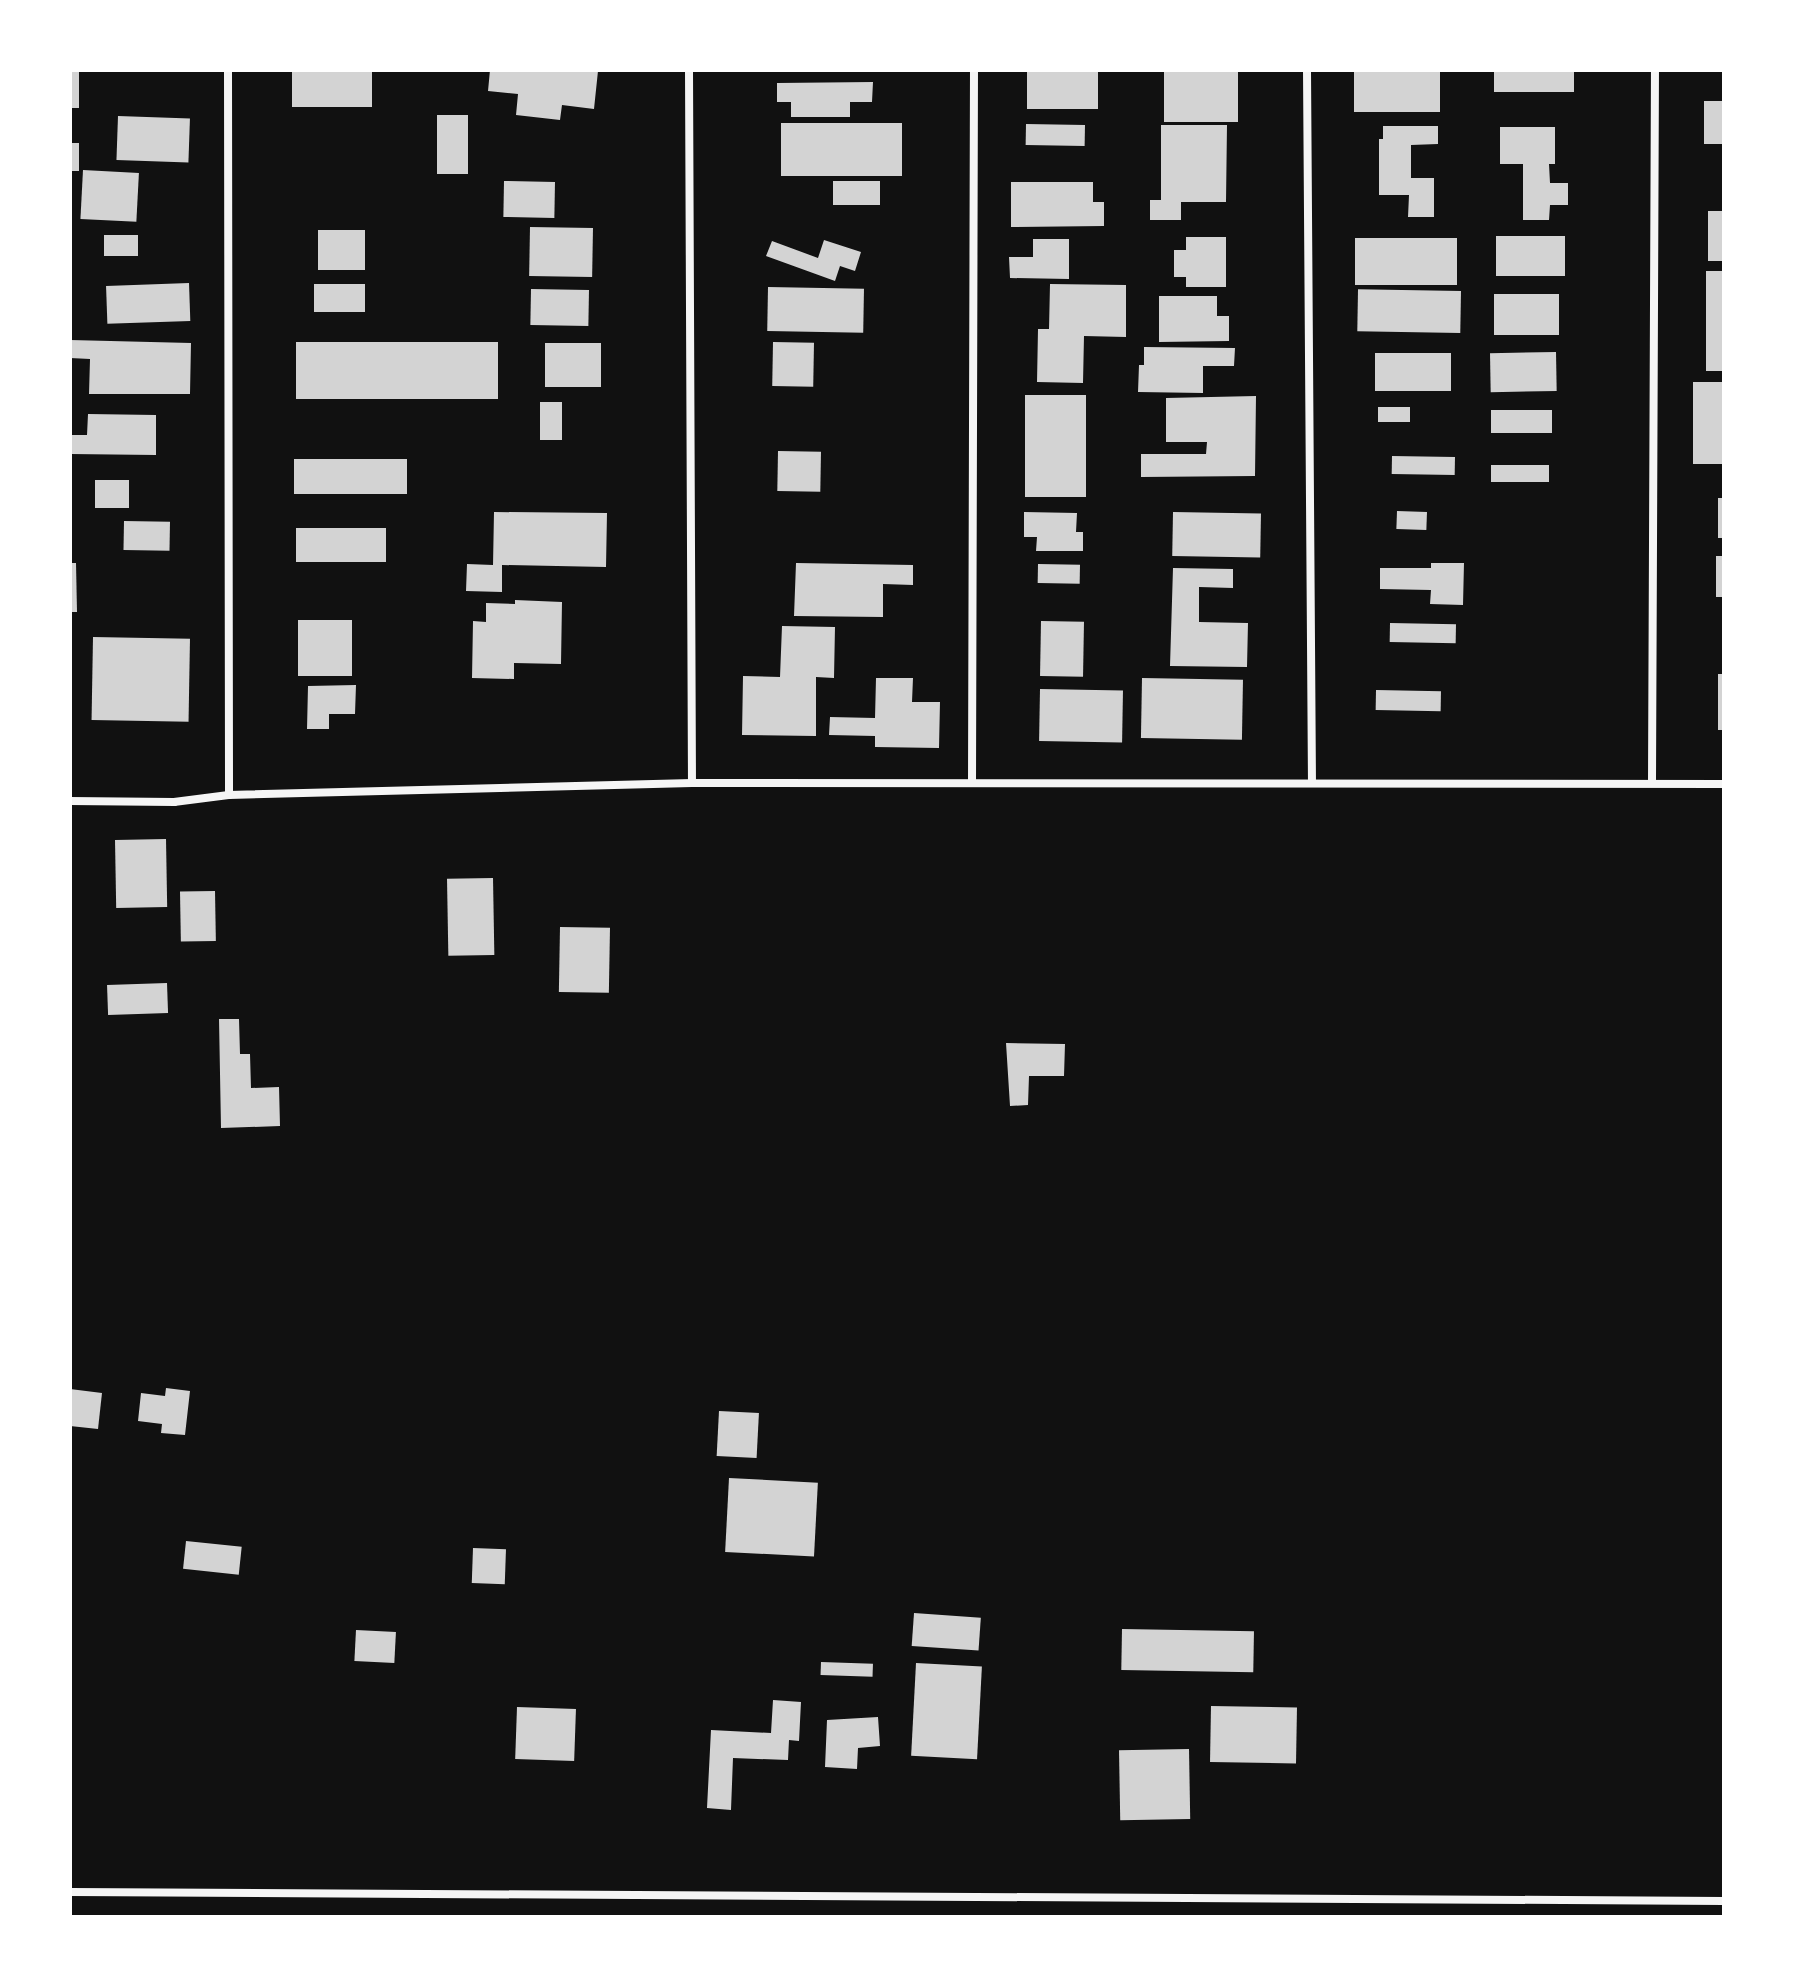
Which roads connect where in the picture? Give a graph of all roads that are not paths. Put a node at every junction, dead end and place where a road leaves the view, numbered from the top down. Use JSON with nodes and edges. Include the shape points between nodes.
{"nodes":[{"id":1,"x":228,"y":70,"type":"edge"},
{"id":2,"x":689,"y":70,"type":"edge"},
{"id":3,"x":974,"y":70,"type":"edge"},
{"id":4,"x":1307,"y":70,"type":"edge"},
{"id":5,"x":1655,"y":70,"type":"edge"},
{"id":6,"x":1652,"y":781,"type":"junction"},
{"id":7,"x":1312,"y":782,"type":"junction"},
{"id":8,"x":692,"y":783,"type":"junction"},
{"id":9,"x":972,"y":783,"type":"junction"},
{"id":10,"x":1724,"y":784,"type":"edge"},
{"id":11,"x":229,"y":795,"type":"junction"},
{"id":12,"x":70,"y":801,"type":"edge"},
{"id":13,"x":70,"y":1892,"type":"edge"},
{"id":14,"x":1724,"y":1901,"type":"edge"}],
"edges":[{"from":1,"to":11,"type":"street"},
{"from":2,"to":8,"type":"street"},
{"from":3,"to":9,"type":"street"},
{"from":4,"to":7,"type":"street"},
{"from":5,"to":6,"type":"street"},
{"from":6,"to":7,"type":"street"},
{"from":6,"to":10,"type":"street"},
{"from":7,"to":9,"type":"street"},
{"from":8,"to":9,"type":"street"},
{"from":8,"to":11,"type":"street"},
{"from":11,"to":12,"type":"street","via":[[174,802]]},
{"from":13,"to":14,"type":"street"}]}
